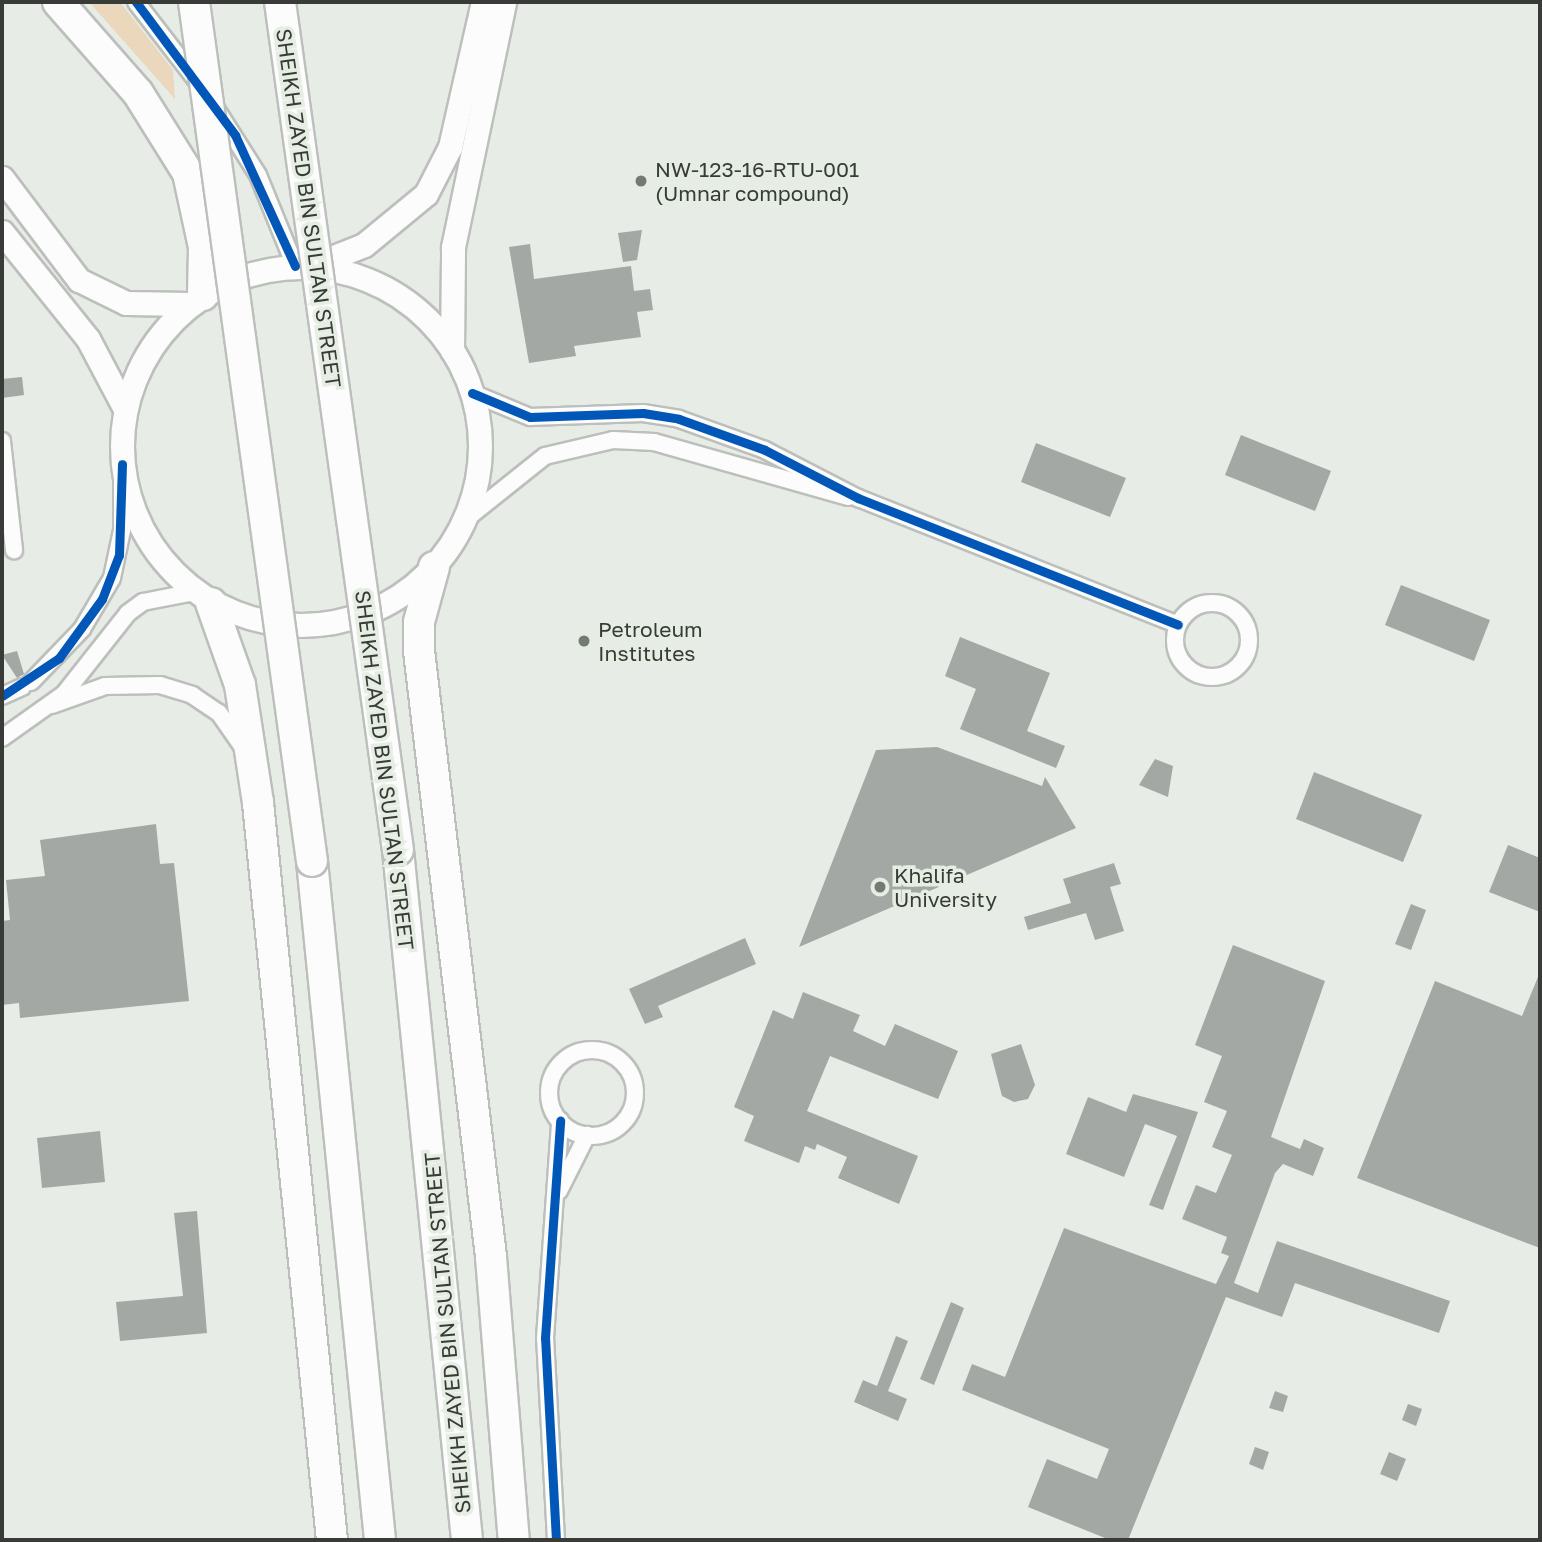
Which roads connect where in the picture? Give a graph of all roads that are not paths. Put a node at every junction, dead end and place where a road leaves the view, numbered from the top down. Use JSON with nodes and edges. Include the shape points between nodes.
{"nodes":[{"id":1,"x":58,"y":2,"type":"edge"},
{"id":2,"x":136,"y":2,"type":"edge"},
{"id":3,"x":194,"y":2,"type":"edge"},
{"id":4,"x":280,"y":2,"type":"edge"},
{"id":5,"x":483,"y":2,"type":"edge"},
{"id":6,"x":504,"y":2,"type":"edge"},
{"id":7,"x":2,"y":178,"type":"edge"},
{"id":8,"x":2,"y":232,"type":"edge"},
{"id":9,"x":303,"y":266,"type":"junction"},
{"id":10,"x":196,"y":299,"type":"junction"},
{"id":11,"x":452,"y":350,"type":"junction"},
{"id":12,"x":472,"y":393,"type":"junction"},
{"id":13,"x":125,"y":409,"type":"junction"},
{"id":14,"x":2,"y":441,"type":"edge"},
{"id":15,"x":122,"y":464,"type":"junction"},
{"id":16,"x":858,"y":498,"type":"junction"},
{"id":17,"x":466,"y":519,"type":"junction"},
{"id":18,"x":14,"y":550,"type":"dead end"},
{"id":19,"x":434,"y":567,"type":"junction"},
{"id":20,"x":203,"y":597,"type":"junction"},
{"id":21,"x":1178,"y":625,"type":"junction"},
{"id":22,"x":2,"y":696,"type":"edge"},
{"id":23,"x":52,"y":705,"type":"junction"},
{"id":24,"x":2,"y":738,"type":"edge"},
{"id":25,"x":258,"y":803,"type":"junction"},
{"id":26,"x":560,"y":1121,"type":"junction"},
{"id":27,"x":587,"y":1135,"type":"junction"},
{"id":28,"x":552,"y":1209,"type":"junction"},
{"id":29,"x":332,"y":1540,"type":"edge"},
{"id":30,"x":380,"y":1540,"type":"edge"},
{"id":31,"x":467,"y":1540,"type":"edge"},
{"id":32,"x":514,"y":1540,"type":"edge"},
{"id":33,"x":556,"y":1540,"type":"edge"}],
"edges":[{"from":1,"to":10,"type":"highway","via":[[138,93],[188,173],[204,247]]},
{"from":2,"to":9,"type":"street","via":[[235,135]]},
{"from":3,"to":30,"type":"highway","bridge":true,"via":[[312,860]]},
{"from":4,"to":31,"type":"highway","name":"SHEIKH ZAYED BIN SULTAN STREET","bridge":true,"via":[[398,850]]},
{"from":5,"to":9,"type":"main road","via":[[450,147],[426,194],[363,245]]},
{"from":6,"to":11,"type":"main road","via":[[453,247]]},
{"from":7,"to":10,"type":"main road","via":[[79,280],[126,303]]},
{"from":8,"to":13,"type":"main road","via":[[80,328]]},
{"from":9,"to":10,"type":"main road","via":[[247,274]]},
{"from":9,"to":11,"type":"main road","via":[[353,273],[392,290],[426,317]]},
{"from":10,"to":13,"type":"main road","via":[[155,342]]},
{"from":11,"to":12,"type":"main road"},
{"from":12,"to":16,"type":"street","via":[[530,417],[632,413],[679,419],[765,450]]},
{"from":12,"to":17,"type":"main road","via":[[478,475]]},
{"from":13,"to":15,"type":"main road"},
{"from":14,"to":18,"type":"street"},
{"from":15,"to":20,"type":"main road","via":[[134,513],[159,557]]},
{"from":15,"to":22,"type":"street","via":[[122,530],[112,578],[82,629],[27,685]]},
{"from":16,"to":17,"type":"street","via":[[654,442],[613,440],[545,456]]},
{"from":16,"to":21,"type":"street"},
{"from":17,"to":19,"type":"main road"},
{"from":19,"to":20,"type":"main road","via":[[404,594],[329,625],[275,624]]},
{"from":19,"to":32,"type":"highway","via":[[419,622],[419,651],[491,1258]]},
{"from":20,"to":23,"type":"street","via":[[143,603],[128,613]]},
{"from":20,"to":25,"type":"highway","via":[[240,685]]},
{"from":21,"to":21,"type":"street","via":[[1179,657],[1198,675],[1223,676],[1242,662],[1248,631],[1226,606],[1199,605]]},
{"from":23,"to":24,"type":"street"},
{"from":23,"to":25,"type":"street","via":[[134,682],[192,695],[234,730]]},
{"from":25,"to":29,"type":"highway"},
{"from":26,"to":27,"type":"street"},
{"from":26,"to":27,"type":"street","via":[[550,1101],[556,1068],[584,1051],[610,1054],[632,1078],[633,1104],[616,1128]]},
{"from":26,"to":28,"type":"street"},
{"from":27,"to":28,"type":"street"},
{"from":28,"to":33,"type":"street","via":[[545,1338]]}]}
